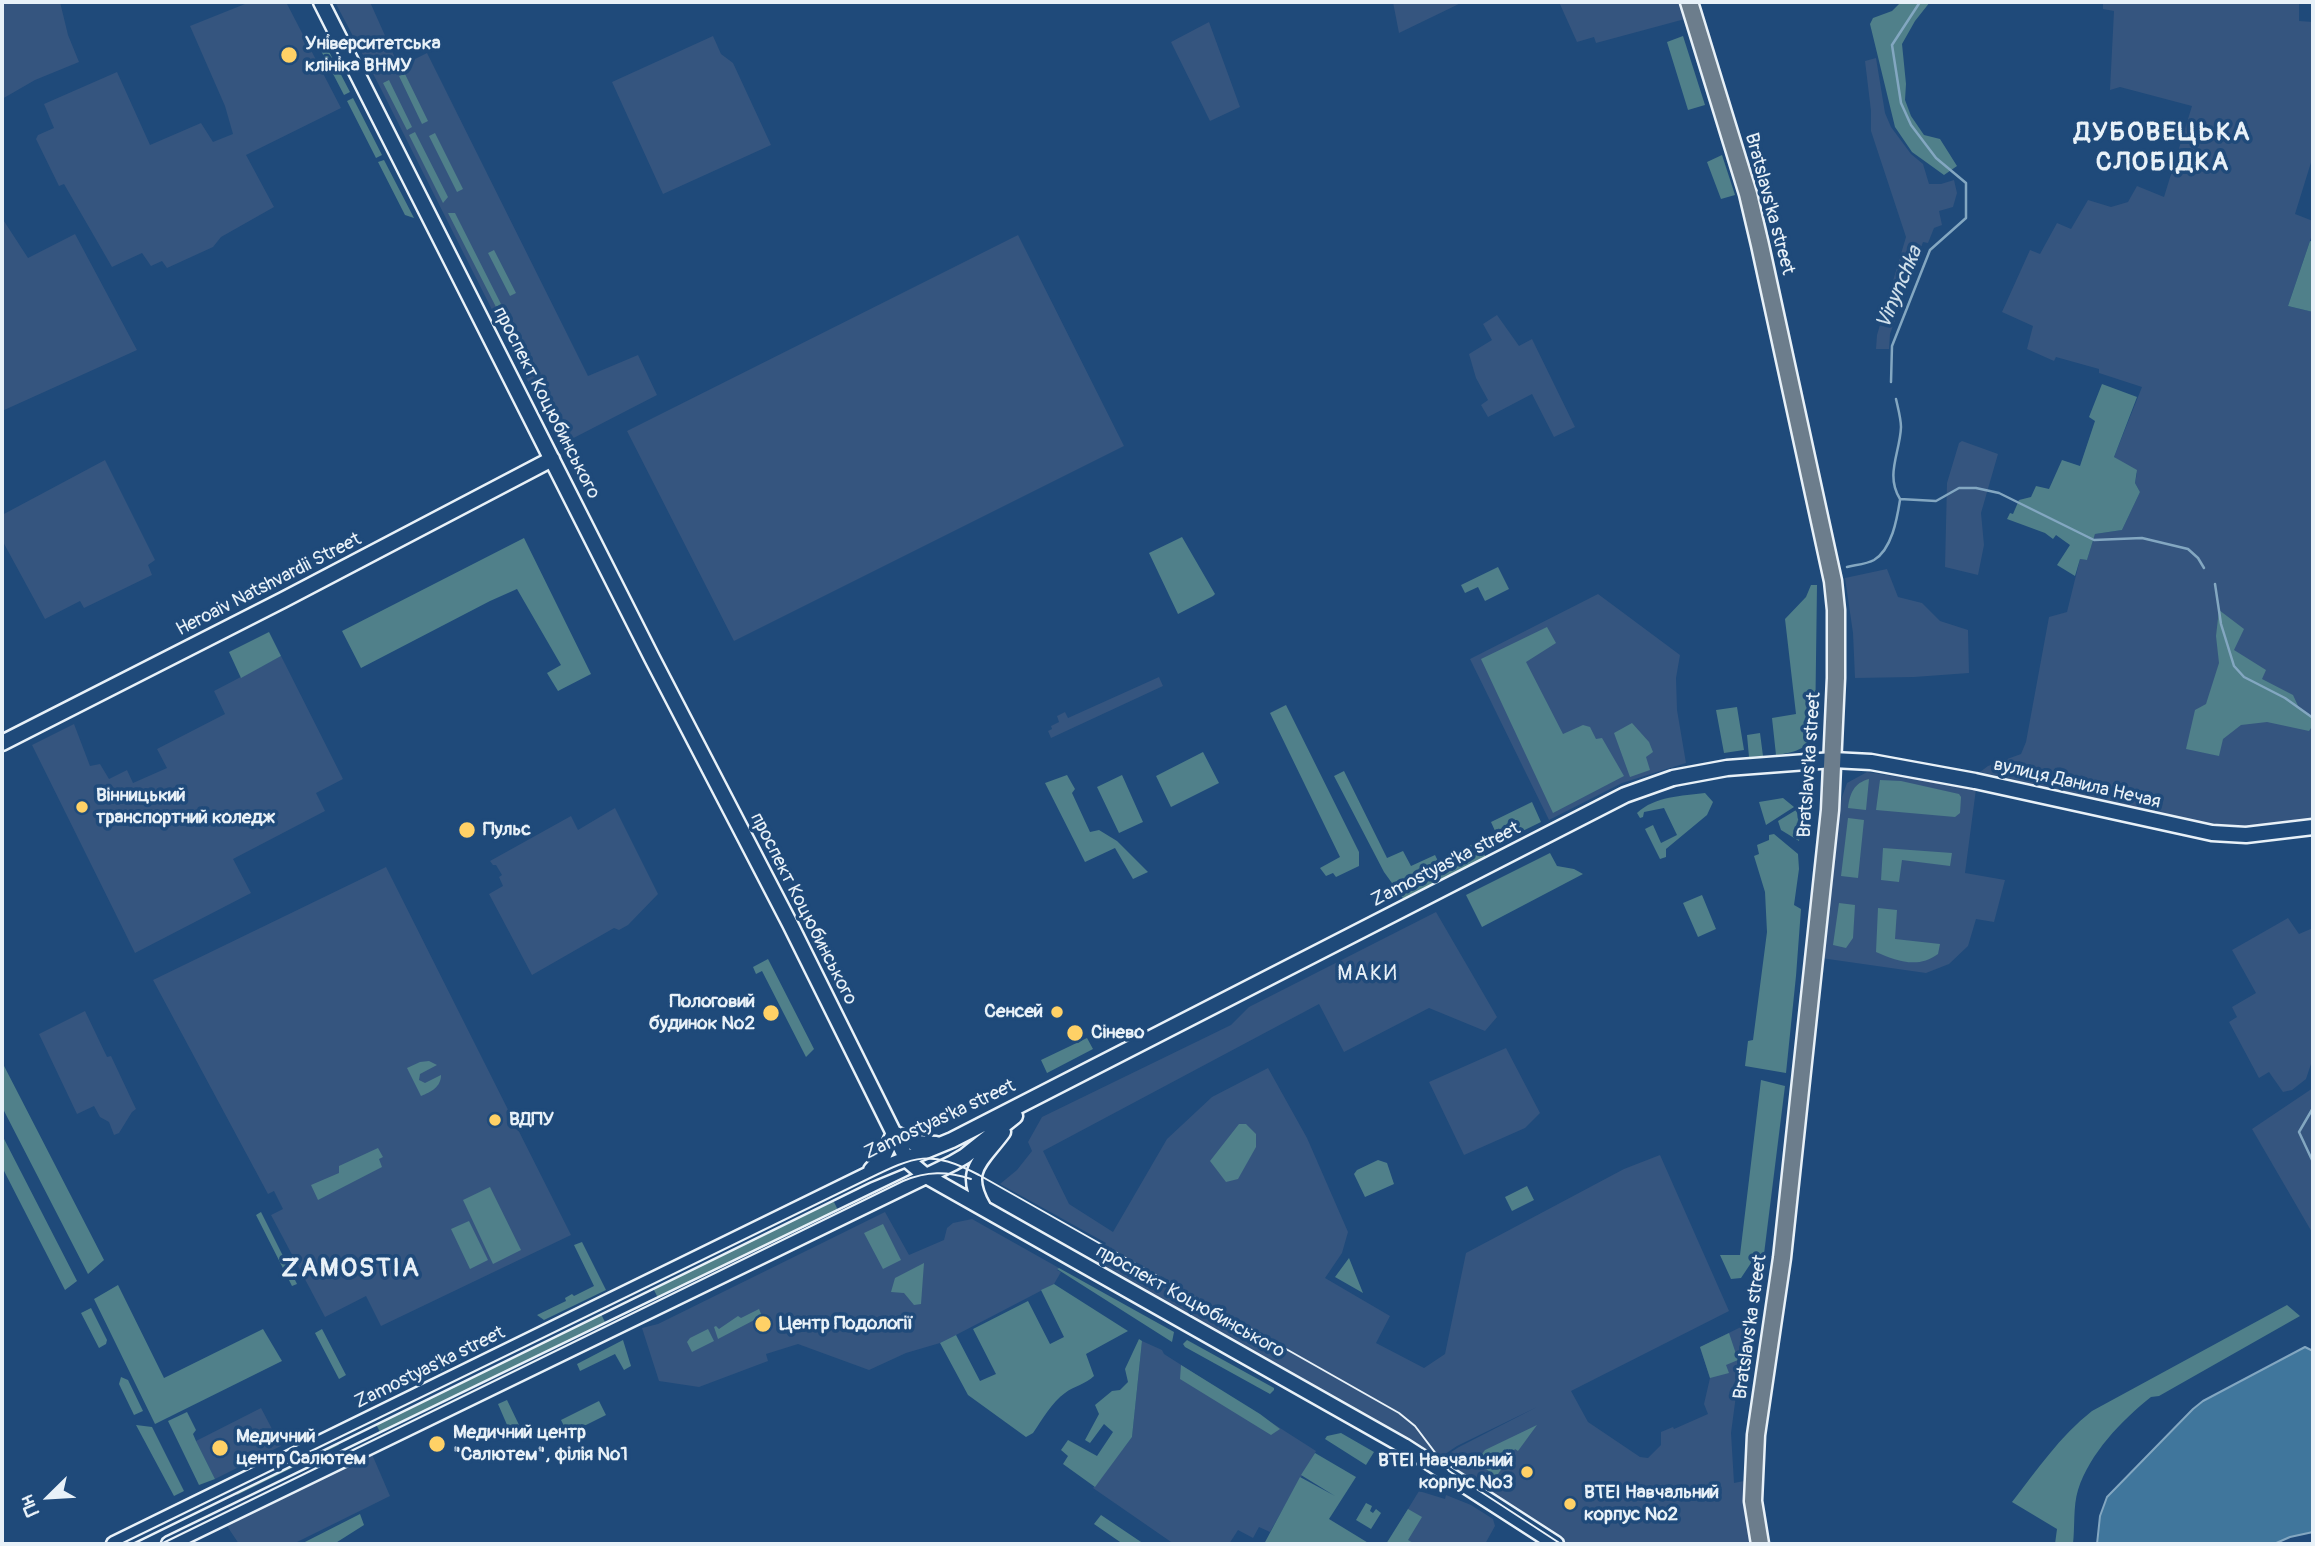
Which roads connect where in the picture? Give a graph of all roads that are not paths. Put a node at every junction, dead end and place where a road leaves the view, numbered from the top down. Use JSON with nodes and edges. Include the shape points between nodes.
{"nodes":[{"id":1,"x":321,"y":2,"type":"edge"},
{"id":2,"x":1689,"y":2,"type":"edge"},
{"id":3,"x":552,"y":459,"type":"junction"},
{"id":4,"x":2,"y":743,"type":"edge"},
{"id":5,"x":1833,"y":760,"type":"junction"},
{"id":6,"x":2313,"y":827,"type":"edge"},
{"id":7,"x":1032,"y":1099,"type":"junction"},
{"id":8,"x":1015,"y":1116,"type":"junction"},
{"id":9,"x":894,"y":1133,"type":"junction"},
{"id":10,"x":944,"y":1144,"type":"junction"},
{"id":11,"x":903,"y":1159,"type":"junction"},
{"id":12,"x":867,"y":1175,"type":"junction"},
{"id":13,"x":926,"y":1175,"type":"junction"},
{"id":14,"x":878,"y":1199,"type":"junction"},
{"id":15,"x":969,"y":1200,"type":"junction"},
{"id":16,"x":983,"y":1208,"type":"junction"},
{"id":17,"x":1760,"y":1540,"type":"edge"},
{"id":18,"x":114,"y":1544,"type":"edge"},
{"id":19,"x":169,"y":1544,"type":"edge"},
{"id":20,"x":1556,"y":1544,"type":"edge"}],
"edges":[{"from":1,"to":3,"type":"main road","name":"проспект Коцюбинського"},
{"from":2,"to":5,"type":"main road","name":"Bratslavs'ka street","via":[[1748,194],[1833,581]]},
{"from":3,"to":4,"type":"main road","name":"Heroaiv Natshvardii Street"},
{"from":3,"to":9,"type":"main road","name":"проспект Коцюбинського"},
{"from":5,"to":6,"type":"main road","name":"вулиця Данила Нечая","via":[[1975,780],[2212,833],[2246,835]]},
{"from":5,"to":7,"type":"main road","name":"Zamostyas'ka street","via":[[1727,768],[1673,778],[1625,795]]},
{"from":5,"to":17,"type":"main road","name":"Bratslavs'ka street","via":[[1783,1248],[1756,1435],[1753,1500]]},
{"from":7,"to":8,"type":"main road"},
{"from":7,"to":10,"type":"main road","name":"Zamostyas'ka street"},
{"from":8,"to":13,"type":"main road","name":"Zamostyas'ka street","via":[[965,1156]]},
{"from":8,"to":16,"type":"main road","via":[[973,1172],[974,1191]]},
{"from":9,"to":10,"type":"main road","via":[[914,1143]]},
{"from":9,"to":11,"type":"main road","name":"проспект Коцюбинського"},
{"from":9,"to":12,"type":"main road","via":[[883,1157]]},
{"from":10,"to":11,"type":"main road","name":"Zamostyas'ka street"},
{"from":10,"to":13,"type":"main road","via":[[925,1158]]},
{"from":11,"to":12,"type":"main road","name":"Zamostyas'ka street"},
{"from":11,"to":13,"type":"main road","name":"проспект Коцюбинського"},
{"from":11,"to":14,"type":"main road","via":[[898,1186]]},
{"from":12,"to":18,"type":"main road","name":"Zamostyas'ka street"},
{"from":13,"to":14,"type":"main road","name":"Zamostyas'ka street"},
{"from":13,"to":15,"type":"main road","name":"проспект Коцюбинського"},
{"from":14,"to":15,"type":"main road","via":[[919,1186]]},
{"from":14,"to":19,"type":"main road","name":"Zamostyas'ka street"},
{"from":15,"to":16,"type":"main road","name":"проспект Коцюбинського"},
{"from":16,"to":20,"type":"main road","name":"проспект Коцюбинського","via":[[1404,1446]]}]}
